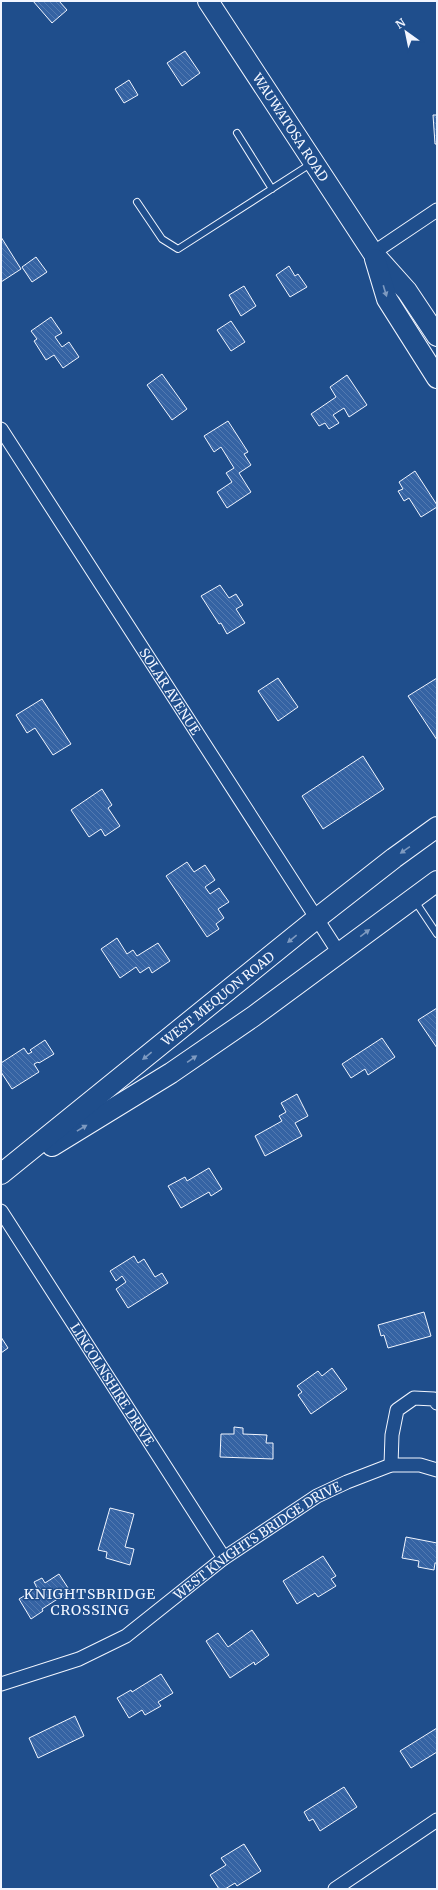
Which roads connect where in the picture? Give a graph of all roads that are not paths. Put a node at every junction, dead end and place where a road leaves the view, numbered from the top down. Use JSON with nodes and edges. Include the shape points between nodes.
{"nodes":[{"id":1,"x":208,"y":1,"type":"edge"},
{"id":2,"x":237,"y":133,"type":"dead end"},
{"id":3,"x":314,"y":162,"type":"junction"},
{"id":4,"x":272,"y":189,"type":"junction"},
{"id":5,"x":138,"y":202,"type":"dead end"},
{"id":6,"x":437,"y":210,"type":"edge"},
{"id":7,"x":373,"y":253,"type":"junction"},
{"id":8,"x":437,"y":336,"type":"edge"},
{"id":9,"x":437,"y":378,"type":"edge"},
{"id":10,"x":1,"y":429,"type":"edge"},
{"id":11,"x":437,"y":827,"type":"edge"},
{"id":12,"x":437,"y":881,"type":"edge"},
{"id":13,"x":413,"y":898,"type":"junction"},
{"id":14,"x":316,"y":919,"type":"junction"},
{"id":15,"x":437,"y":934,"type":"edge"},
{"id":16,"x":338,"y":953,"type":"junction"},
{"id":17,"x":1,"y":1174,"type":"edge"},
{"id":18,"x":1,"y":1177,"type":"edge"},
{"id":19,"x":1,"y":1211,"type":"edge"},
{"id":20,"x":437,"y":1403,"type":"edge"},
{"id":21,"x":391,"y":1465,"type":"junction"},
{"id":22,"x":437,"y":1470,"type":"edge"},
{"id":23,"x":224,"y":1558,"type":"junction"},
{"id":24,"x":1,"y":1684,"type":"edge"},
{"id":25,"x":437,"y":1820,"type":"edge"},
{"id":26,"x":335,"y":1889,"type":"edge"}],
"edges":[{"from":1,"to":3,"type":"main road","name":"WAUWATOSA ROAD"},
{"from":2,"to":4,"type":"lane"},
{"from":3,"to":4,"type":"lane"},
{"from":3,"to":7,"type":"main road","name":"WAUWATOSA ROAD"},
{"from":4,"to":5,"type":"lane","via":[[178,249],[162,239]]},
{"from":6,"to":7,"type":"street"},
{"from":7,"to":8,"type":"main road","name":"WAUWATOSA ROAD","via":[[407,291]]},
{"from":7,"to":9,"type":"main road","name":"WAUWATOSA ROAD","one_way":true,"via":[[387,299]]},
{"from":10,"to":14,"type":"street","name":"SOLAR AVENUE"},
{"from":11,"to":14,"type":"main road","name":"WEST MEQUON ROAD","one_way":true},
{"from":12,"to":13,"type":"main road"},
{"from":13,"to":15,"type":"lane"},
{"from":16,"to":13,"type":"main road","one_way":true},
{"from":14,"to":16,"type":"street","name":"SOLAR AVENUE"},
{"from":14,"to":17,"type":"main road","name":"WEST MEQUON ROAD","one_way":true},
{"from":18,"to":16,"type":"main road","one_way":true,"via":[[171,1073],[254,1016]]},
{"from":19,"to":23,"type":"street","name":"LINCOLNSHIRE DRIVE"},
{"from":20,"to":21,"type":"street","via":[[434,1399],[414,1398],[397,1410],[392,1435]]},
{"from":21,"to":22,"type":"street","name":"WEST KNIGHTS BRIDGE DRIVE","via":[[420,1465]]},
{"from":21,"to":23,"type":"street","name":"WEST KNIGHTS BRIDGE DRIVE","via":[[317,1496]]},
{"from":23,"to":24,"type":"street","name":"WEST KNIGHTS BRIDGE DRIVE","via":[[126,1636],[79,1659]]},
{"from":25,"to":26,"type":"street"}]}
